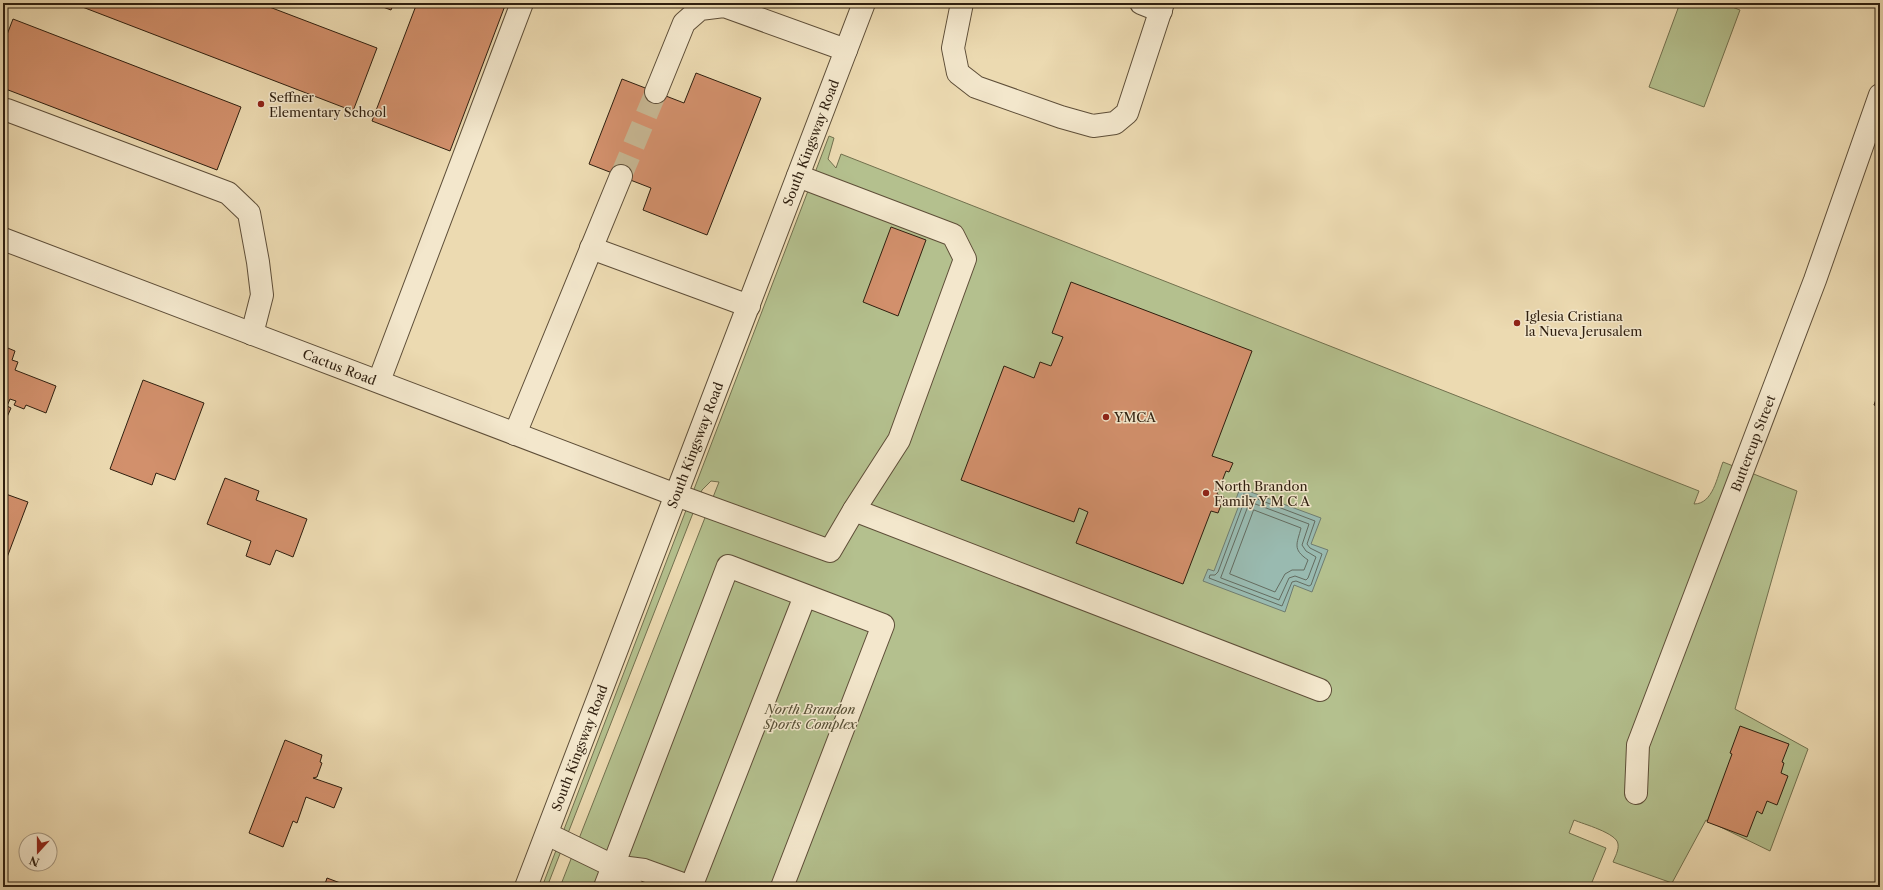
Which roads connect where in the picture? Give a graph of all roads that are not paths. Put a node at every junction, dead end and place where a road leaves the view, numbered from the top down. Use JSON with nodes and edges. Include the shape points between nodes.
{"nodes":[{"id":1,"x":522,"y":3,"type":"edge"},
{"id":2,"x":864,"y":3,"type":"edge"},
{"id":3,"x":962,"y":3,"type":"edge"},
{"id":4,"x":1141,"y":3,"type":"edge"},
{"id":5,"x":1162,"y":7,"type":"edge"},
{"id":6,"x":846,"y":50,"type":"junction"},
{"id":7,"x":656,"y":92,"type":"tunnel mouth"},
{"id":8,"x":1880,"y":95,"type":"edge"},
{"id":9,"x":3,"y":110,"type":"edge"},
{"id":10,"x":621,"y":176,"type":"tunnel mouth"},
{"id":11,"x":798,"y":176,"type":"junction"},
{"id":12,"x":3,"y":239,"type":"edge"},
{"id":13,"x":591,"y":248,"type":"junction"},
{"id":14,"x":749,"y":306,"type":"junction"},
{"id":15,"x":252,"y":334,"type":"junction"},
{"id":16,"x":379,"y":381,"type":"junction"},
{"id":17,"x":515,"y":434,"type":"junction"},
{"id":18,"x":676,"y":495,"type":"junction"},
{"id":19,"x":854,"y":510,"type":"junction"},
{"id":20,"x":805,"y":596,"type":"junction"},
{"id":21,"x":1320,"y":690,"type":"dead end"},
{"id":22,"x":1636,"y":793,"type":"dead end"},
{"id":23,"x":547,"y":834,"type":"junction"},
{"id":24,"x":613,"y":866,"type":"junction"},
{"id":25,"x":526,"y":887,"type":"edge"},
{"id":26,"x":605,"y":887,"type":"edge"},
{"id":27,"x":632,"y":887,"type":"edge"},
{"id":28,"x":691,"y":887,"type":"edge"},
{"id":29,"x":782,"y":887,"type":"edge"}],
"edges":[{"from":1,"to":16,"type":"street"},
{"from":2,"to":6,"type":"street","name":"South Kingsway Road"},
{"from":3,"to":5,"type":"street","via":[[953,48],[958,74],[976,87],[1093,126],[1115,123],[1127,113]]},
{"from":4,"to":5,"type":"street"},
{"from":6,"to":7,"type":"street","via":[[724,6],[700,9],[684,24]]},
{"from":6,"to":11,"type":"street","name":"South Kingsway Road"},
{"from":8,"to":22,"type":"street","name":"Buttercup Street","via":[[1815,280],[1638,745]]},
{"from":9,"to":15,"type":"street","via":[[228,193],[249,213],[258,262],[262,294]]},
{"from":10,"to":13,"type":"street"},
{"from":11,"to":14,"type":"street","name":"South Kingsway Road"},
{"from":11,"to":19,"type":"street","via":[[953,235],[965,259],[899,440]]},
{"from":12,"to":15,"type":"street","name":"Cactus Road"},
{"from":13,"to":14,"type":"street"},
{"from":13,"to":17,"type":"street"},
{"from":14,"to":18,"type":"street","name":"South Kingsway Road"},
{"from":15,"to":16,"type":"street","name":"Cactus Road"},
{"from":16,"to":17,"type":"street","name":"Cactus Road"},
{"from":17,"to":18,"type":"street","name":"Cactus Road"},
{"from":18,"to":19,"type":"street","name":"Cactus Road","via":[[830,551]]},
{"from":18,"to":23,"type":"street","name":"South Kingsway Road"},
{"from":19,"to":21,"type":"street"},
{"from":20,"to":24,"type":"street","via":[[728,566]]},
{"from":20,"to":28,"type":"street"},
{"from":20,"to":29,"type":"street","via":[[883,625]]},
{"from":23,"to":24,"type":"street"},
{"from":23,"to":25,"type":"street","name":"South Kingsway Road"},
{"from":24,"to":26,"type":"street"},
{"from":24,"to":27,"type":"street"},
{"from":24,"to":28,"type":"street","via":[[644,870]]}]}
